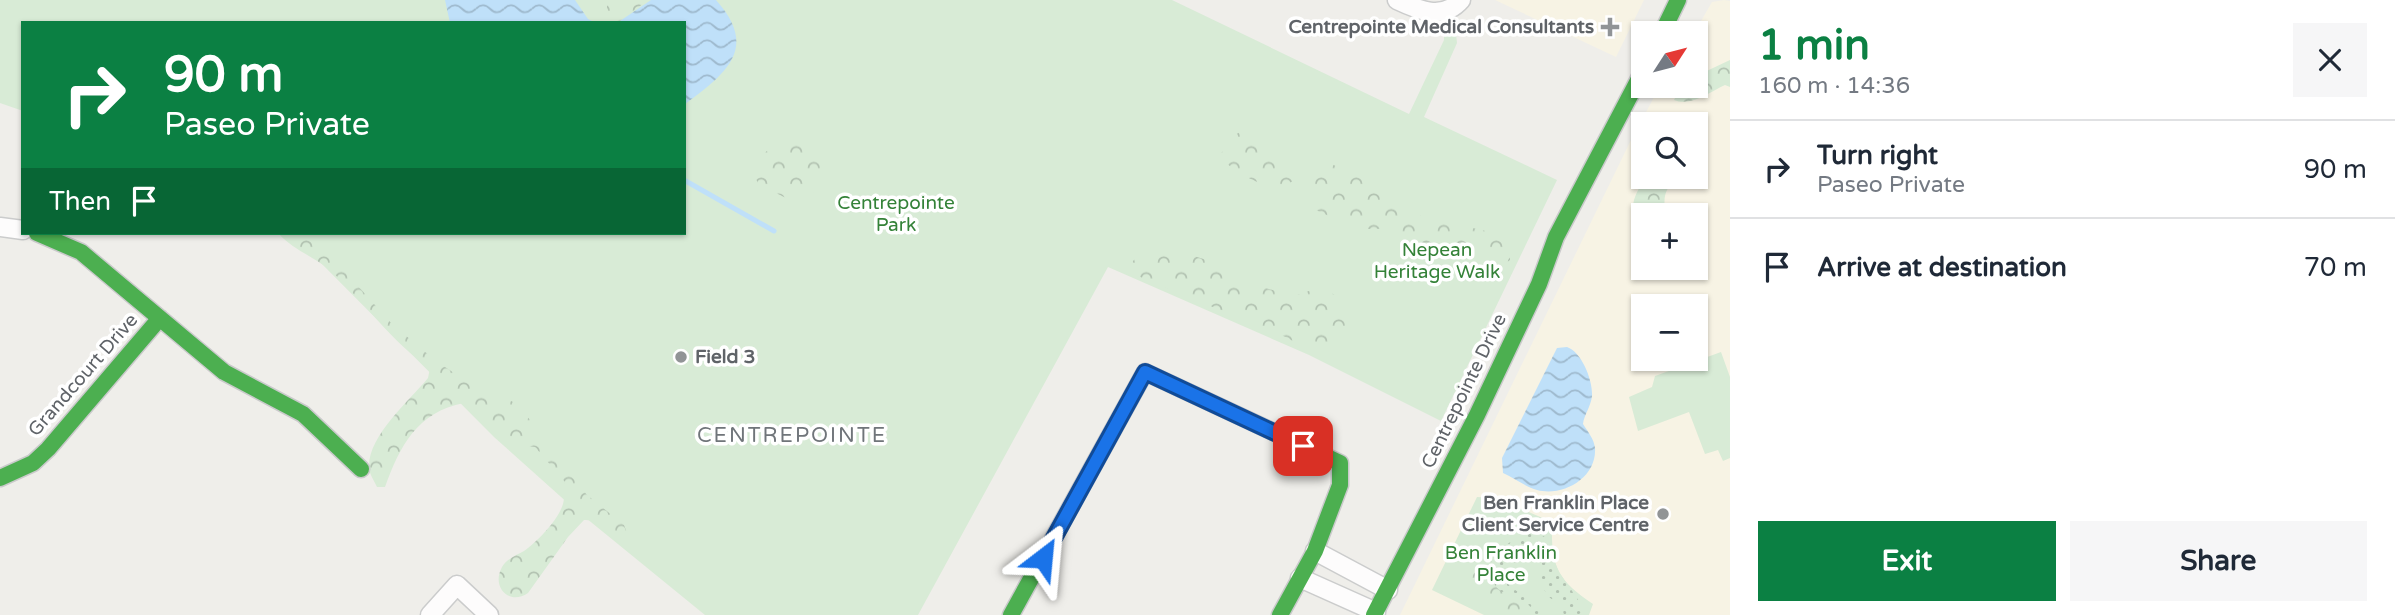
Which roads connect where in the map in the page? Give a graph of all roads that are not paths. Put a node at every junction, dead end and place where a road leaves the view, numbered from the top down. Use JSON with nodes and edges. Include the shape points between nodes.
{"nodes":[{"id":1,"x":1397,"y":0,"type":"edge"},
{"id":2,"x":1461,"y":0,"type":"edge"},
{"id":3,"x":1678,"y":0,"type":"edge"},
{"id":4,"x":1668,"y":21,"type":"edge"},
{"id":5,"x":1631,"y":94,"type":"edge"},
{"id":6,"x":0,"y":227,"type":"edge"},
{"id":7,"x":21,"y":230,"type":"edge"},
{"id":8,"x":42,"y":235,"type":"edge"},
{"id":9,"x":160,"y":318,"type":"junction"},
{"id":10,"x":361,"y":469,"type":"dead end"},
{"id":11,"x":0,"y":478,"type":"edge"},
{"id":12,"x":1315,"y":551,"type":"junction"},
{"id":13,"x":1300,"y":578,"type":"junction"},
{"id":14,"x":1388,"y":590,"type":"junction"},
{"id":15,"x":1375,"y":613,"type":"edge"},
{"id":16,"x":430,"y":615,"type":"edge"},
{"id":17,"x":489,"y":615,"type":"edge"},
{"id":18,"x":1011,"y":615,"type":"edge"},
{"id":19,"x":1280,"y":615,"type":"edge"}],
"edges":[{"from":1,"to":2,"type":"street","via":[[1434,13],[1454,8]]},
{"from":3,"to":4,"type":"street"},
{"from":5,"to":14,"type":"street","name":"Centrepointe Drive","via":[[1556,237],[1539,284]]},
{"from":6,"to":7,"type":"street"},
{"from":8,"to":9,"type":"street","via":[[81,252]]},
{"from":9,"to":10,"type":"street","via":[[224,372],[303,414]]},
{"from":9,"to":11,"type":"street","name":"Grandcourt Drive","via":[[48,449],[33,463]]},
{"from":12,"to":13,"type":"street"},
{"from":12,"to":14,"type":"street"},
{"from":12,"to":18,"type":"street","via":[[1340,485],[1340,464],[1145,372]]},
{"from":13,"to":15,"type":"street"},
{"from":13,"to":19,"type":"street"},
{"from":14,"to":15,"type":"street","name":"Centrepointe Drive"},
{"from":16,"to":17,"type":"street","via":[[457,585]]}]}
